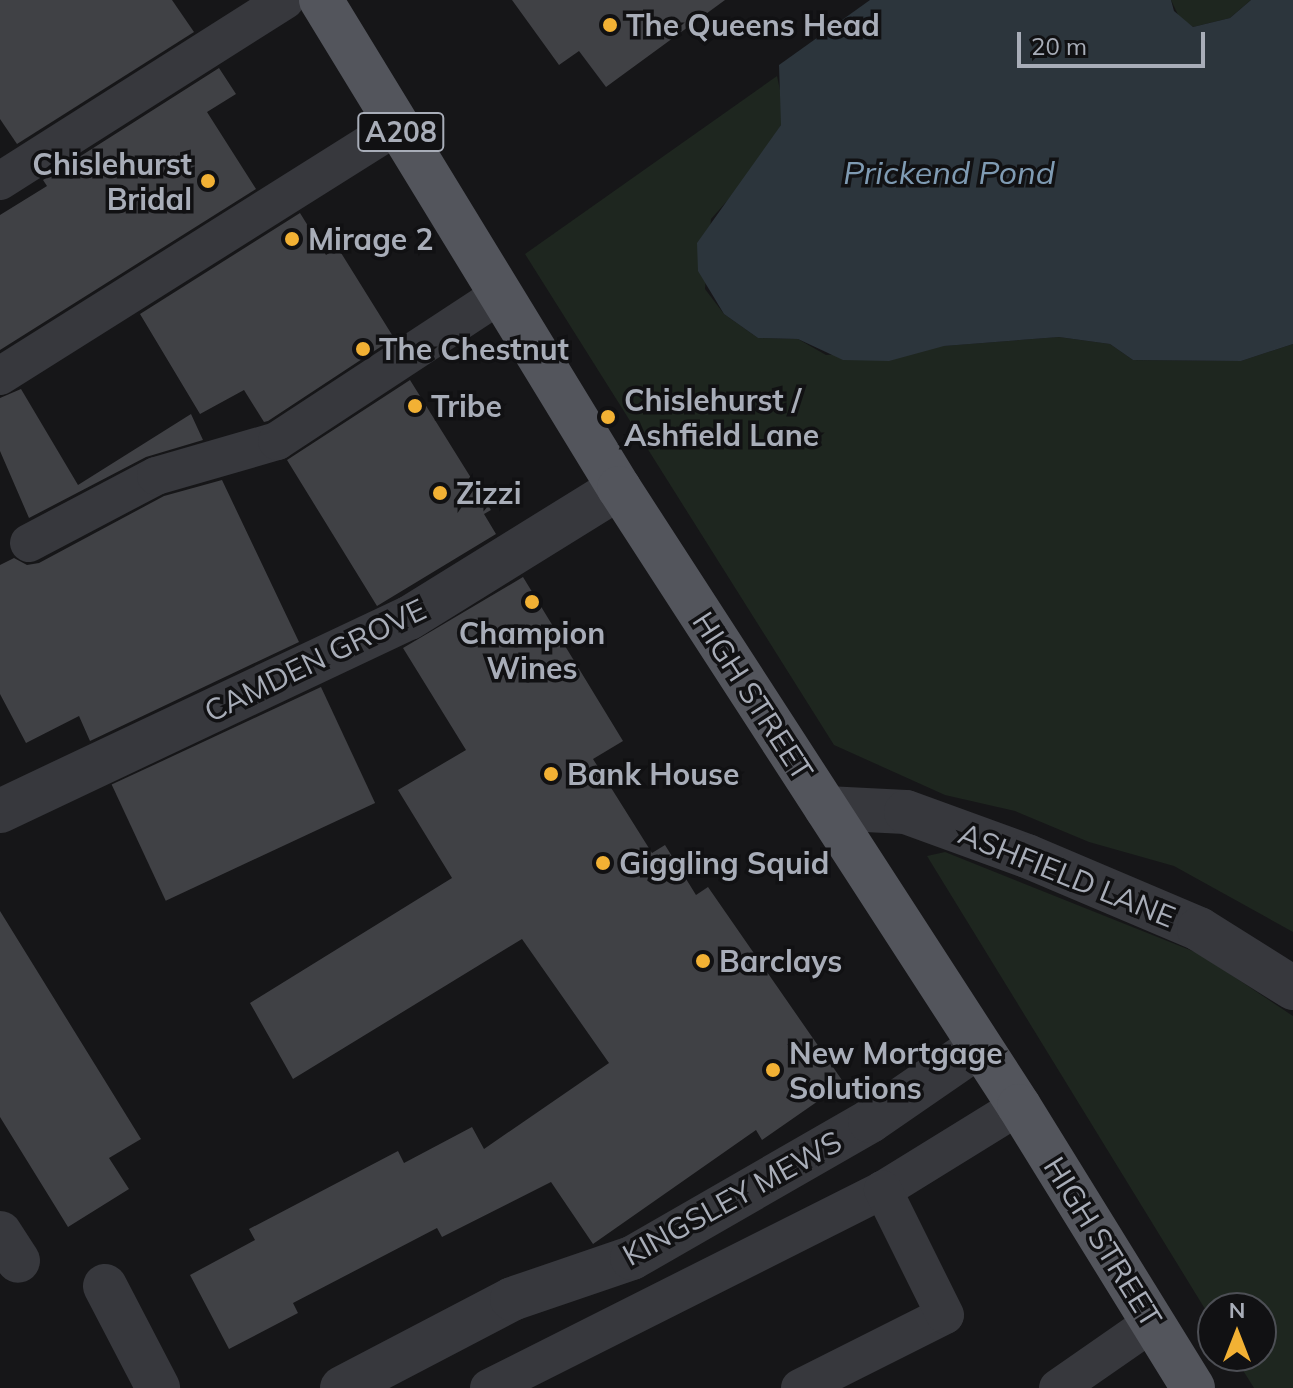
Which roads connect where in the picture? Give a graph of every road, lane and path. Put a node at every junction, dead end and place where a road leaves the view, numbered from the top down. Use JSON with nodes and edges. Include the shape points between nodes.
{"nodes":[{"id":1,"x":285,"y":0,"type":"edge"},
{"id":2,"x":321,"y":0,"type":"edge"},
{"id":3,"x":397,"y":126,"type":"junction"},
{"id":4,"x":0,"y":181,"type":"edge"},
{"id":5,"x":501,"y":294,"type":"junction"},
{"id":6,"x":0,"y":376,"type":"edge"},
{"id":7,"x":619,"y":488,"type":"junction"},
{"id":8,"x":29,"y":543,"type":"dead end"},
{"id":9,"x":826,"y":808,"type":"junction"},
{"id":10,"x":0,"y":811,"type":"edge"},
{"id":11,"x":1293,"y":988,"type":"edge"},
{"id":12,"x":979,"y":1046,"type":"junction"},
{"id":13,"x":1019,"y":1106,"type":"junction"},
{"id":14,"x":883,"y":1190,"type":"junction"},
{"id":15,"x":105,"y":1286,"type":"dead end"},
{"id":16,"x":1153,"y":1322,"type":"junction"},
{"id":17,"x":158,"y":1388,"type":"edge"},
{"id":18,"x":342,"y":1388,"type":"edge"},
{"id":19,"x":489,"y":1388,"type":"edge"},
{"id":20,"x":800,"y":1388,"type":"edge"},
{"id":21,"x":1058,"y":1388,"type":"edge"},
{"id":22,"x":1193,"y":1388,"type":"edge"}],
"edges":[{"from":1,"to":4,"type":"lane"},
{"from":2,"to":3,"type":"main road","name":"HIGH STREET","number":"A208"},
{"from":3,"to":5,"type":"main road","name":"HIGH STREET","number":"A208"},
{"from":3,"to":6,"type":"lane"},
{"from":5,"to":7,"type":"main road","name":"HIGH STREET","number":"A208"},
{"from":5,"to":8,"type":"lane","via":[[277,441],[156,476]]},
{"from":7,"to":9,"type":"main road","name":"HIGH STREET","number":"A208"},
{"from":7,"to":10,"type":"street","name":"CAMDEN GROVE","via":[[409,618]]},
{"from":9,"to":11,"type":"street","name":"ASHFIELD LANE","via":[[906,812],[1027,856],[1199,929]]},
{"from":9,"to":12,"type":"main road","name":"HIGH STREET","number":"A208"},
{"from":12,"to":13,"type":"main road","name":"HIGH STREET","number":"A208"},
{"from":12,"to":18,"type":"street","name":"KINGSLEY MEWS","via":[[870,1121],[632,1258],[512,1299]]},
{"from":13,"to":14,"type":"lane"},
{"from":13,"to":16,"type":"main road","name":"HIGH STREET","number":"A208"},
{"from":14,"to":19,"type":"lane"},
{"from":14,"to":20,"type":"lane","via":[[945,1315]]},
{"from":15,"to":17,"type":"street"},
{"from":16,"to":21,"type":"lane"},
{"from":16,"to":22,"type":"main road","name":"HIGH STREET","number":"A208"}]}
